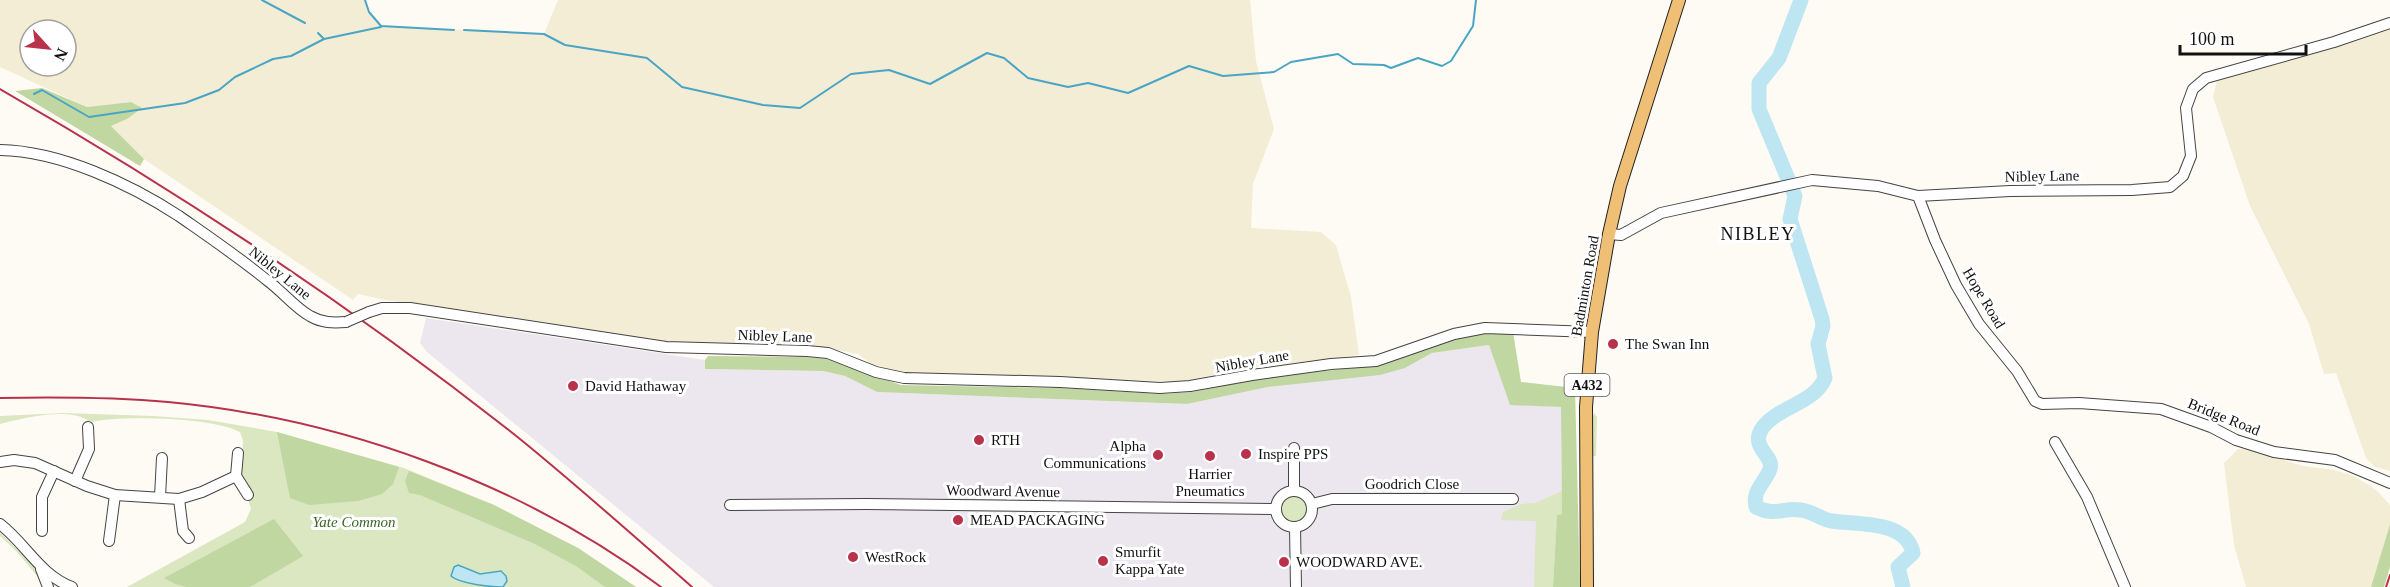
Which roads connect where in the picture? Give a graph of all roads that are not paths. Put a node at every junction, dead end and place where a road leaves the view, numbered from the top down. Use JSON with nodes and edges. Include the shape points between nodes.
{"nodes":[{"id":1,"x":1679,"y":0,"type":"edge"},
{"id":2,"x":2390,"y":23,"type":"edge"},
{"id":3,"x":0,"y":150,"type":"edge"},
{"id":4,"x":1918,"y":195,"type":"junction"},
{"id":5,"x":1609,"y":234,"type":"junction"},
{"id":6,"x":1592,"y":332,"type":"junction"},
{"id":7,"x":2042,"y":404,"type":"joint"},
{"id":8,"x":88,"y":427,"type":"dead end"},
{"id":9,"x":2055,"y":442,"type":"dead end"},
{"id":10,"x":1294,"y":448,"type":"dead end"},
{"id":11,"x":238,"y":453,"type":"dead end"},
{"id":12,"x":162,"y":458,"type":"dead end"},
{"id":13,"x":0,"y":462,"type":"edge"},
{"id":14,"x":54,"y":471,"type":"junction"},
{"id":15,"x":236,"y":476,"type":"junction"},
{"id":16,"x":75,"y":481,"type":"junction"},
{"id":17,"x":2390,"y":483,"type":"edge"},
{"id":18,"x":1294,"y":491,"type":"junction"},
{"id":19,"x":115,"y":495,"type":"junction"},
{"id":20,"x":248,"y":495,"type":"dead end"},
{"id":21,"x":160,"y":497,"type":"junction"},
{"id":22,"x":178,"y":499,"type":"junction"},
{"id":23,"x":1513,"y":499,"type":"dead end"},
{"id":24,"x":1312,"y":504,"type":"junction"},
{"id":25,"x":730,"y":505,"type":"dead end"},
{"id":26,"x":1276,"y":510,"type":"junction"},
{"id":27,"x":0,"y":524,"type":"edge"},
{"id":28,"x":1295,"y":527,"type":"junction"},
{"id":29,"x":42,"y":531,"type":"dead end"},
{"id":30,"x":189,"y":538,"type":"dead end"},
{"id":31,"x":109,"y":542,"type":"dead end"},
{"id":32,"x":38,"y":564,"type":"junction"},
{"id":33,"x":48,"y":587,"type":"edge"},
{"id":34,"x":72,"y":587,"type":"edge"},
{"id":35,"x":1296,"y":587,"type":"edge"},
{"id":36,"x":1587,"y":587,"type":"edge"},
{"id":37,"x":2125,"y":587,"type":"edge"}],
"edges":[{"from":1,"to":5,"type":"main road","name":"Badminton Road","number":"A432","via":[[1620,186]]},
{"from":2,"to":4,"type":"street","name":"Nibley Lane","via":[[2206,78],[2191,93],[2186,108],[2191,156],[2183,176],[2170,187]]},
{"from":3,"to":6,"type":"street","name":"Nibley Lane","bridge":true,"via":[[51,158],[95,172],[139,193],[243,261],[310,316],[328,323],[346,322],[382,308],[410,309],[666,347],[828,353],[876,372],[904,378],[1160,388],[1376,361],[1454,334],[1485,328]]},
{"from":4,"to":5,"type":"street","name":"Nibley Lane","via":[[1878,186],[1812,180],[1661,213],[1621,235]]},
{"from":4,"to":7,"type":"street","name":"Hope Road","via":[[1935,240],[1979,324],[2017,371],[2035,401]]},
{"from":5,"to":6,"type":"main road","name":"Badminton Road","number":"A432"},
{"from":6,"to":36,"type":"main road","name":"Badminton Road","number":"A432","via":[[1585,417]]},
{"from":7,"to":17,"type":"street","name":"Bridge Road","via":[[2161,409],[2236,440],[2274,452],[2335,460]]},
{"from":8,"to":16,"type":"street","via":[[89,449]]},
{"from":9,"to":37,"type":"street","via":[[2086,496]]},
{"from":10,"to":18,"type":"street"},
{"from":11,"to":15,"type":"street"},
{"from":12,"to":21,"type":"street"},
{"from":13,"to":14,"type":"street","via":[[24,460]]},
{"from":14,"to":16,"type":"street"},
{"from":14,"to":29,"type":"street","via":[[42,497]]},
{"from":15,"to":20,"type":"street"},
{"from":15,"to":22,"type":"street"},
{"from":16,"to":19,"type":"street"},
{"from":18,"to":24,"type":"street","via":[[1307,496]]},
{"from":18,"to":26,"type":"street","via":[[1279,499]]},
{"from":19,"to":21,"type":"street"},
{"from":19,"to":31,"type":"street"},
{"from":21,"to":22,"type":"street"},
{"from":22,"to":30,"type":"street","via":[[183,531]]},
{"from":23,"to":24,"type":"street","name":"Goodrich Close","via":[[1332,499]]},
{"from":24,"to":28,"type":"street","via":[[1311,517]]},
{"from":25,"to":26,"type":"street","name":"Woodward Avenue"},
{"from":26,"to":28,"type":"street","via":[[1284,524]]},
{"from":27,"to":32,"type":"street"},
{"from":28,"to":35,"type":"street"},
{"from":32,"to":33,"type":"street"},
{"from":32,"to":34,"type":"street"}]}
